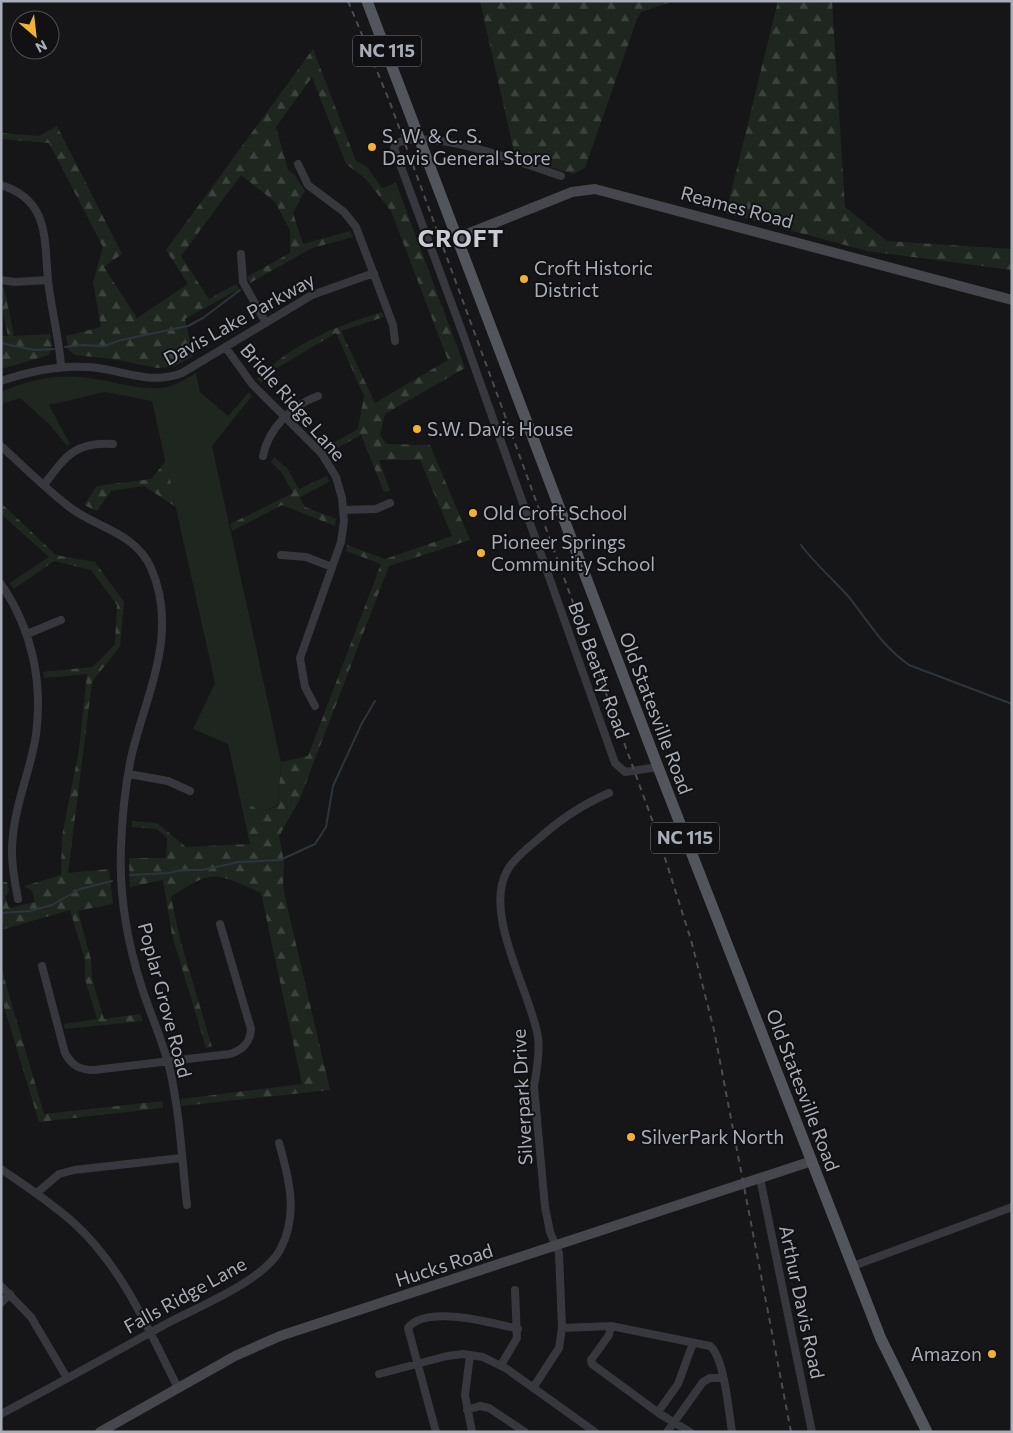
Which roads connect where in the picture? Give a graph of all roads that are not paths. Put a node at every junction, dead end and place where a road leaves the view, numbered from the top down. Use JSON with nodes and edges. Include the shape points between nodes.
{"nodes":[{"id":1,"x":367,"y":1,"type":"edge"},
{"id":2,"x":420,"y":140,"type":"junction"},
{"id":3,"x":298,"y":164,"type":"dead end"},
{"id":4,"x":561,"y":176,"type":"dead end"},
{"id":5,"x":1,"y":185,"type":"edge"},
{"id":6,"x":457,"y":238,"type":"junction"},
{"id":7,"x":241,"y":254,"type":"dead end"},
{"id":8,"x":374,"y":273,"type":"junction"},
{"id":9,"x":1,"y":280,"type":"edge"},
{"id":10,"x":48,"y":280,"type":"junction"},
{"id":11,"x":1012,"y":300,"type":"edge"},
{"id":12,"x":266,"y":323,"type":"junction"},
{"id":13,"x":395,"y":341,"type":"dead end"},
{"id":14,"x":226,"y":348,"type":"junction"},
{"id":15,"x":61,"y":366,"type":"junction"},
{"id":16,"x":1,"y":381,"type":"edge"},
{"id":17,"x":318,"y":396,"type":"dead end"},
{"id":18,"x":285,"y":418,"type":"junction"},
{"id":19,"x":112,"y":444,"type":"dead end"},
{"id":20,"x":1,"y":446,"type":"edge"},
{"id":21,"x":263,"y":456,"type":"dead end"},
{"id":22,"x":44,"y":485,"type":"junction"},
{"id":23,"x":390,"y":503,"type":"dead end"},
{"id":24,"x":344,"y":510,"type":"junction"},
{"id":25,"x":281,"y":555,"type":"dead end"},
{"id":26,"x":332,"y":567,"type":"junction"},
{"id":27,"x":1,"y":584,"type":"edge"},
{"id":28,"x":60,"y":620,"type":"dead end"},
{"id":29,"x":27,"y":634,"type":"junction"},
{"id":30,"x":315,"y":706,"type":"dead end"},
{"id":31,"x":658,"y":767,"type":"junction"},
{"id":32,"x":129,"y":774,"type":"junction"},
{"id":33,"x":190,"y":791,"type":"dead end"},
{"id":34,"x":609,"y":793,"type":"dead end"},
{"id":35,"x":18,"y":899,"type":"dead end"},
{"id":36,"x":220,"y":924,"type":"dead end"},
{"id":37,"x":42,"y":966,"type":"dead end"},
{"id":38,"x":167,"y":1061,"type":"junction"},
{"id":39,"x":279,"y":1143,"type":"dead end"},
{"id":40,"x":181,"y":1158,"type":"junction"},
{"id":41,"x":812,"y":1161,"type":"junction"},
{"id":42,"x":1,"y":1169,"type":"edge"},
{"id":43,"x":760,"y":1178,"type":"junction"},
{"id":44,"x":38,"y":1192,"type":"junction"},
{"id":45,"x":187,"y":1205,"type":"dead end"},
{"id":46,"x":1012,"y":1207,"type":"edge"},
{"id":47,"x":557,"y":1246,"type":"junction"},
{"id":48,"x":853,"y":1266,"type":"junction"},
{"id":49,"x":1,"y":1286,"type":"edge"},
{"id":50,"x":515,"y":1290,"type":"dead end"},
{"id":51,"x":10,"y":1294,"type":"junction"},
{"id":52,"x":1,"y":1303,"type":"edge"},
{"id":53,"x":611,"y":1326,"type":"junction"},
{"id":54,"x":562,"y":1328,"type":"junction"},
{"id":55,"x":518,"y":1329,"type":"junction"},
{"id":56,"x":150,"y":1333,"type":"junction"},
{"id":57,"x":693,"y":1343,"type":"junction"},
{"id":58,"x":470,"y":1355,"type":"junction"},
{"id":59,"x":418,"y":1362,"type":"junction"},
{"id":60,"x":501,"y":1365,"type":"junction"},
{"id":61,"x":379,"y":1374,"type":"dead end"},
{"id":62,"x":67,"y":1378,"type":"junction"},
{"id":63,"x":723,"y":1378,"type":"junction"},
{"id":64,"x":178,"y":1388,"type":"junction"},
{"id":65,"x":533,"y":1388,"type":"junction"},
{"id":66,"x":467,"y":1410,"type":"junction"},
{"id":67,"x":658,"y":1412,"type":"junction"},
{"id":68,"x":1,"y":1414,"type":"edge"},
{"id":69,"x":674,"y":1422,"type":"junction"},
{"id":70,"x":100,"y":1432,"type":"edge"},
{"id":71,"x":436,"y":1432,"type":"edge"},
{"id":72,"x":472,"y":1432,"type":"edge"},
{"id":73,"x":525,"y":1432,"type":"edge"},
{"id":74,"x":595,"y":1432,"type":"edge"},
{"id":75,"x":667,"y":1432,"type":"edge"},
{"id":76,"x":690,"y":1432,"type":"edge"},
{"id":77,"x":732,"y":1432,"type":"edge"},
{"id":78,"x":812,"y":1432,"type":"edge"},
{"id":79,"x":927,"y":1432,"type":"edge"}],
"edges":[{"from":1,"to":2,"type":"main road","name":"Old Statesville Road","number":"NC 115"},
{"from":2,"to":4,"type":"street","via":[[475,149]]},
{"from":2,"to":6,"type":"main road","name":"Old Statesville Road","number":"NC 115"},
{"from":2,"to":31,"type":"street","name":"Bob Beatty Road","via":[[408,139],[397,143],[395,151],[615,763],[629,772]]},
{"from":3,"to":8,"type":"street","via":[[308,185],[350,218]]},
{"from":5,"to":10,"type":"street","via":[[24,197],[40,219],[46,239]]},
{"from":6,"to":11,"type":"main road","name":"Reames Road","via":[[572,192],[595,189]]},
{"from":6,"to":31,"type":"main road","name":"Old Statesville Road","number":"NC 115"},
{"from":7,"to":12,"type":"street","via":[[244,282]]},
{"from":8,"to":12,"type":"street","name":"Davis Lake Parkway","via":[[317,293]]},
{"from":8,"to":13,"type":"street","via":[[393,326]]},
{"from":9,"to":10,"type":"street"},
{"from":10,"to":15,"type":"street"},
{"from":12,"to":14,"type":"street","name":"Davis Lake Parkway"},
{"from":14,"to":15,"type":"street","name":"Davis Lake Parkway","via":[[163,380],[107,369]]},
{"from":14,"to":18,"type":"street","name":"Bridle Ridge Lane","via":[[252,384]]},
{"from":15,"to":16,"type":"street","name":"Davis Lake Parkway"},
{"from":17,"to":18,"type":"street","via":[[297,406]]},
{"from":18,"to":21,"type":"street","via":[[268,440]]},
{"from":18,"to":24,"type":"street","name":"Bridle Ridge Lane","via":[[330,465]]},
{"from":19,"to":22,"type":"street","via":[[90,444],[75,450]]},
{"from":20,"to":22,"type":"street","name":"Poplar Grove Road"},
{"from":22,"to":32,"type":"street","name":"Poplar Grove Road","via":[[82,516],[131,542],[146,558],[154,575],[161,619],[158,663]]},
{"from":23,"to":24,"type":"street","via":[[376,509]]},
{"from":24,"to":26,"type":"street","name":"Bridle Ridge Lane","via":[[341,542]]},
{"from":25,"to":26,"type":"street","via":[[306,557]]},
{"from":26,"to":30,"type":"street","name":"Bridle Ridge Lane","via":[[300,658],[304,687]]},
{"from":27,"to":29,"type":"street"},
{"from":28,"to":29,"type":"street"},
{"from":29,"to":35,"type":"street","via":[[36,674],[38,711],[33,750],[13,834],[12,858]]},
{"from":31,"to":41,"type":"main road","name":"Old Statesville Road","number":"NC 115"},
{"from":32,"to":33,"type":"street","via":[[168,780]]},
{"from":32,"to":38,"type":"street","name":"Poplar Grove Road","via":[[121,845],[122,900],[140,983]]},
{"from":34,"to":47,"type":"street","name":"Silverpark Drive","via":[[562,818],[527,848],[507,871],[499,907],[538,1039],[534,1086],[545,1207],[550,1232]]},
{"from":36,"to":38,"type":"street","via":[[251,1038],[243,1048],[230,1054]]},
{"from":37,"to":38,"type":"street","via":[[65,1053],[73,1065],[82,1070],[94,1070]]},
{"from":38,"to":40,"type":"street","name":"Poplar Grove Road"},
{"from":39,"to":56,"type":"street","name":"Falls Ridge Lane","via":[[292,1203],[290,1222],[280,1250],[254,1277]]},
{"from":40,"to":44,"type":"street","via":[[74,1170],[59,1174]]},
{"from":40,"to":45,"type":"street","name":"Poplar Grove Road"},
{"from":41,"to":43,"type":"main road","name":"Hucks Road"},
{"from":41,"to":48,"type":"main road","name":"Old Statesville Road","number":"NC 115"},
{"from":42,"to":44,"type":"street"},
{"from":43,"to":47,"type":"main road","name":"Hucks Road"},
{"from":43,"to":78,"type":"street","name":"Arthur Davis Road"},
{"from":44,"to":56,"type":"street","via":[[75,1224],[106,1258]]},
{"from":46,"to":48,"type":"street"},
{"from":47,"to":54,"type":"street","name":"Silverpark Drive"},
{"from":47,"to":64,"type":"main road","name":"Hucks Road","via":[[280,1336],[235,1356]]},
{"from":48,"to":79,"type":"main road","name":"Old Statesville Road","number":"NC 115","via":[[881,1339]]},
{"from":49,"to":51,"type":"street"},
{"from":50,"to":55,"type":"street"},
{"from":51,"to":52,"type":"street"},
{"from":51,"to":62,"type":"street","via":[[31,1317]]},
{"from":53,"to":54,"type":"street"},
{"from":53,"to":57,"type":"street"},
{"from":53,"to":67,"type":"street","via":[[609,1335],[591,1360],[592,1364]]},
{"from":54,"to":65,"type":"street","name":"Silverpark Drive","via":[[559,1348]]},
{"from":55,"to":59,"type":"street","via":[[469,1317],[432,1317],[408,1328]]},
{"from":55,"to":60,"type":"street","via":[[517,1338]]},
{"from":56,"to":62,"type":"street","name":"Falls Ridge Lane"},
{"from":56,"to":64,"type":"street"},
{"from":57,"to":63,"type":"street","via":[[714,1349]]},
{"from":57,"to":67,"type":"street","via":[[678,1384]]},
{"from":58,"to":59,"type":"street"},
{"from":58,"to":60,"type":"street"},
{"from":58,"to":66,"type":"street","via":[[465,1388]]},
{"from":59,"to":61,"type":"street"},
{"from":59,"to":71,"type":"street"},
{"from":60,"to":65,"type":"street"},
{"from":62,"to":68,"type":"street","name":"Falls Ridge Lane"},
{"from":63,"to":69,"type":"street","via":[[710,1378],[703,1382]]},
{"from":63,"to":77,"type":"street"},
{"from":64,"to":70,"type":"main road","name":"Hucks Road"},
{"from":65,"to":74,"type":"street"},
{"from":66,"to":72,"type":"street"},
{"from":66,"to":73,"type":"street","via":[[480,1406],[489,1408]]},
{"from":67,"to":69,"type":"street"},
{"from":69,"to":75,"type":"street"},
{"from":69,"to":76,"type":"street"}]}
